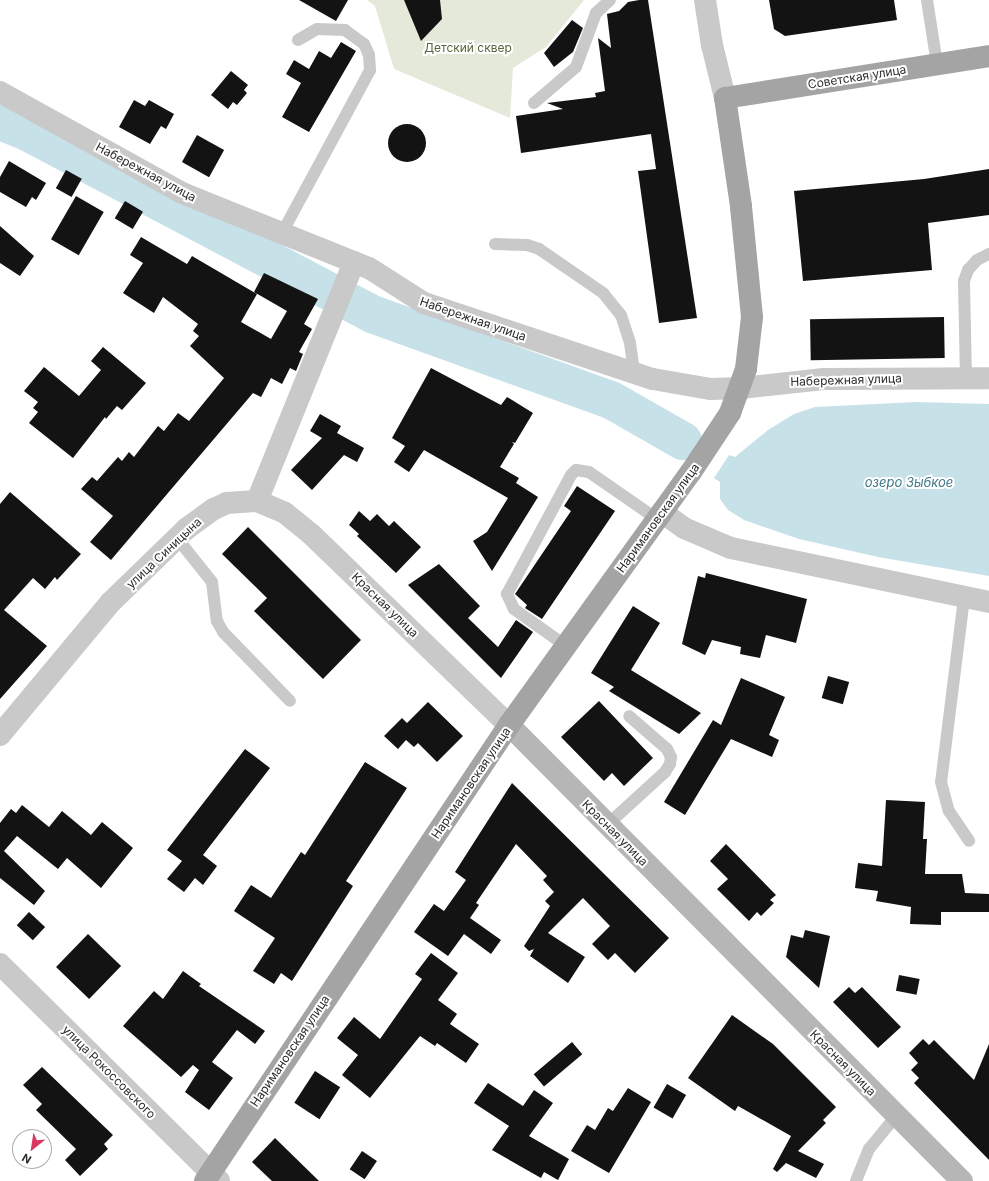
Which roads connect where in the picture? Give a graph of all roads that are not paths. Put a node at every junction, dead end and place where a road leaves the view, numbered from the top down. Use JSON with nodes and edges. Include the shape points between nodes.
{"nodes":[{"id":1,"x":610,"y":0,"type":"edge"},
{"id":2,"x":705,"y":0,"type":"edge"},
{"id":3,"x":927,"y":0,"type":"edge"},
{"id":4,"x":298,"y":40,"type":"dead end"},
{"id":5,"x":989,"y":56,"type":"edge"},
{"id":6,"x":937,"y":64,"type":"junction"},
{"id":7,"x":0,"y":92,"type":"edge"},
{"id":8,"x":725,"y":98,"type":"junction"},
{"id":9,"x":534,"y":103,"type":"dead end"},
{"id":10,"x":282,"y":234,"type":"junction"},
{"id":11,"x":494,"y":244,"type":"dead end"},
{"id":12,"x":989,"y":254,"type":"edge"},
{"id":13,"x":354,"y":262,"type":"junction"},
{"id":14,"x":634,"y":373,"type":"junction"},
{"id":15,"x":966,"y":378,"type":"junction"},
{"id":16,"x":989,"y":378,"type":"edge"},
{"id":17,"x":741,"y":388,"type":"junction"},
{"id":18,"x":257,"y":501,"type":"junction"},
{"id":19,"x":660,"y":516,"type":"junction"},
{"id":20,"x":177,"y":538,"type":"junction"},
{"id":21,"x":964,"y":598,"type":"junction"},
{"id":22,"x":989,"y":602,"type":"edge"},
{"id":23,"x":566,"y":646,"type":"junction"},
{"id":24,"x":290,"y":700,"type":"dead end"},
{"id":25,"x":629,"y":716,"type":"dead end"},
{"id":26,"x":509,"y":725,"type":"junction"},
{"id":27,"x":0,"y":735,"type":"edge"},
{"id":28,"x":607,"y":825,"type":"junction"},
{"id":29,"x":969,"y":841,"type":"dead end"},
{"id":30,"x":0,"y":964,"type":"edge"},
{"id":31,"x":896,"y":1116,"type":"junction"},
{"id":32,"x":211,"y":1178,"type":"edge"},
{"id":33,"x":856,"y":1181,"type":"edge"},
{"id":34,"x":962,"y":1181,"type":"edge"}],
"edges":[{"from":1,"to":9,"type":"lane","via":[[596,13],[576,67]]},
{"from":2,"to":8,"type":"street"},
{"from":3,"to":6,"type":"lane"},
{"from":4,"to":10,"type":"lane","via":[[317,29],[345,30],[364,44],[370,56],[370,70]]},
{"from":5,"to":6,"type":"main road","name":"Советская улица"},
{"from":6,"to":8,"type":"main road","name":"Советская улица"},
{"from":7,"to":10,"type":"street","name":"Набережная улица","via":[[182,193]]},
{"from":8,"to":17,"type":"main road","name":"Наримановская улица","via":[[750,284],[750,344]]},
{"from":10,"to":13,"type":"street","name":"Набережная улица"},
{"from":11,"to":14,"type":"lane","via":[[527,245],[539,249],[603,293],[621,315],[630,343]]},
{"from":12,"to":15,"type":"lane","via":[[977,260],[968,270],[964,282]]},
{"from":13,"to":14,"type":"street","name":"Набережная улица","via":[[375,271],[424,303]]},
{"from":13,"to":18,"type":"street"},
{"from":14,"to":17,"type":"street","name":"Набережная улица","via":[[683,386],[711,389]]},
{"from":15,"to":16,"type":"street","name":"Набережная улица"},
{"from":15,"to":17,"type":"street","name":"Набережная улица","via":[[817,379]]},
{"from":17,"to":19,"type":"main road","name":"Наримановская улица","via":[[719,431]]},
{"from":18,"to":20,"type":"street","name":"улица Синицына","via":[[227,503],[214,509]]},
{"from":18,"to":26,"type":"street","name":"Красная улица","via":[[285,513],[311,534]]},
{"from":19,"to":21,"type":"street","via":[[731,548]]},
{"from":19,"to":23,"type":"main road","name":"Наримановская улица"},
{"from":19,"to":23,"type":"lane","via":[[589,472],[576,470],[571,475],[507,594],[514,609]]},
{"from":20,"to":24,"type":"lane","via":[[212,582],[217,621],[223,632]]},
{"from":20,"to":27,"type":"street","name":"улица Синицына","via":[[111,602]]},
{"from":21,"to":22,"type":"street"},
{"from":21,"to":29,"type":"lane","via":[[941,782],[949,811]]},
{"from":23,"to":26,"type":"main road","name":"Наримановская улица"},
{"from":25,"to":28,"type":"lane","via":[[667,749],[671,757],[670,764],[665,772]]},
{"from":26,"to":28,"type":"main road","name":"Красная улица"},
{"from":26,"to":32,"type":"main road","name":"Наримановская улица"},
{"from":28,"to":31,"type":"main road","name":"Красная улица"},
{"from":30,"to":32,"type":"street","name":"улица Рокоссовского"},
{"from":31,"to":33,"type":"lane","via":[[869,1149]]},
{"from":31,"to":34,"type":"main road","name":"Красная улица"}]}
